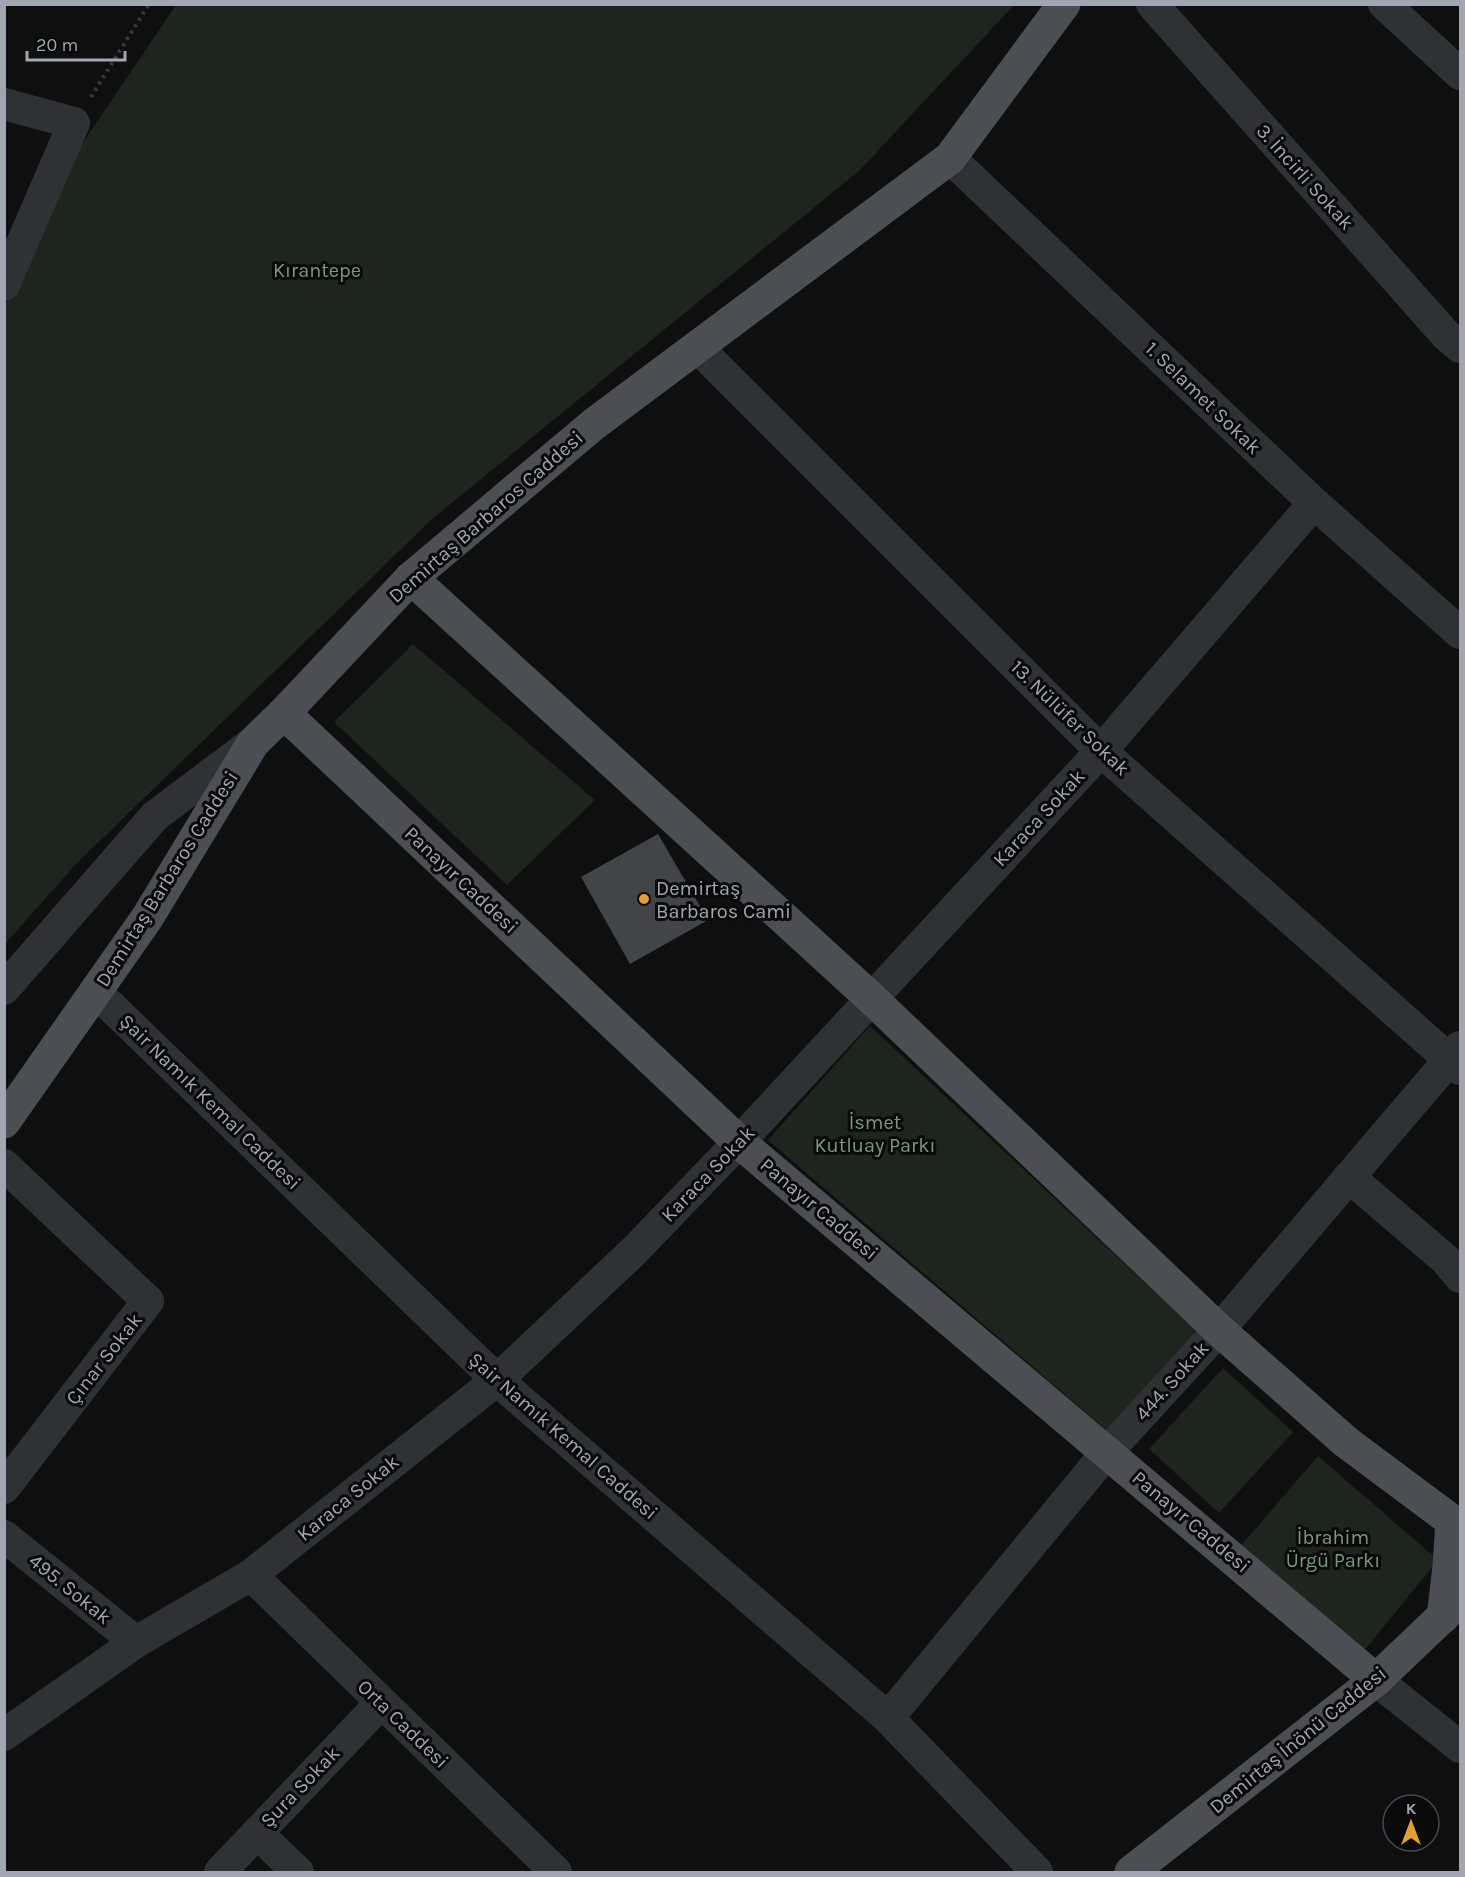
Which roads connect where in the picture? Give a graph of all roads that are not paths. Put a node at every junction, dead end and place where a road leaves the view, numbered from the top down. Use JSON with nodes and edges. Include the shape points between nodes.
{"nodes":[{"id":1,"x":1064,"y":4,"type":"edge"},
{"id":2,"x":1152,"y":4,"type":"edge"},
{"id":3,"x":1384,"y":4,"type":"edge"},
{"id":4,"x":1461,"y":74,"type":"edge"},
{"id":5,"x":4,"y":104,"type":"edge"},
{"id":6,"x":950,"y":158,"type":"junction"},
{"id":7,"x":4,"y":285,"type":"edge"},
{"id":8,"x":1461,"y":347,"type":"edge"},
{"id":9,"x":698,"y":348,"type":"junction"},
{"id":10,"x":1314,"y":503,"type":"junction"},
{"id":11,"x":411,"y":578,"type":"junction"},
{"id":12,"x":1461,"y":633,"type":"edge"},
{"id":13,"x":284,"y":713,"type":"junction"},
{"id":14,"x":253,"y":742,"type":"junction"},
{"id":15,"x":1101,"y":751,"type":"junction"},
{"id":16,"x":4,"y":989,"type":"edge"},
{"id":17,"x":96,"y":992,"type":"junction"},
{"id":18,"x":871,"y":998,"type":"junction"},
{"id":19,"x":1457,"y":1059,"type":"edge"},
{"id":20,"x":4,"y":1122,"type":"edge"},
{"id":21,"x":739,"y":1142,"type":"junction"},
{"id":22,"x":4,"y":1165,"type":"edge"},
{"id":23,"x":1349,"y":1177,"type":"junction"},
{"id":24,"x":1461,"y":1277,"type":"edge"},
{"id":25,"x":1219,"y":1330,"type":"junction"},
{"id":26,"x":497,"y":1380,"type":"junction"},
{"id":27,"x":1108,"y":1452,"type":"junction"},
{"id":28,"x":4,"y":1488,"type":"edge"},
{"id":29,"x":1456,"y":1522,"type":"edge"},
{"id":30,"x":4,"y":1536,"type":"edge"},
{"id":31,"x":251,"y":1575,"type":"junction"},
{"id":32,"x":1452,"y":1608,"type":"edge"},
{"id":33,"x":136,"y":1642,"type":"junction"},
{"id":34,"x":1376,"y":1680,"type":"junction"},
{"id":35,"x":381,"y":1703,"type":"junction"},
{"id":36,"x":888,"y":1718,"type":"junction"},
{"id":37,"x":4,"y":1735,"type":"edge"},
{"id":38,"x":1461,"y":1747,"type":"edge"},
{"id":39,"x":257,"y":1833,"type":"junction"},
{"id":40,"x":220,"y":1872,"type":"edge"},
{"id":41,"x":298,"y":1872,"type":"edge"},
{"id":42,"x":555,"y":1872,"type":"edge"},
{"id":43,"x":1037,"y":1872,"type":"edge"},
{"id":44,"x":1131,"y":1872,"type":"edge"}],
"edges":[{"from":1,"to":6,"type":"main road","name":"Demirtaş Barbaros Caddesi"},
{"from":2,"to":8,"type":"street","name":"3. İncirli Sokak","via":[[1446,335]]},
{"from":3,"to":4,"type":"street"},
{"from":5,"to":7,"type":"street","via":[[74,123]]},
{"from":6,"to":9,"type":"main road","name":"Demirtaş Barbaros Caddesi"},
{"from":6,"to":10,"type":"street","name":"1. Selamet Sokak"},
{"from":9,"to":11,"type":"main road","name":"Demirtaş Barbaros Caddesi","via":[[594,424]]},
{"from":9,"to":15,"type":"street","name":"13. Nülüfer Sokak"},
{"from":10,"to":12,"type":"street","name":"1. Selamet Sokak"},
{"from":10,"to":15,"type":"street","name":"Karaca Sokak"},
{"from":11,"to":13,"type":"main road","name":"Demirtaş Barbaros Caddesi"},
{"from":11,"to":18,"type":"main road"},
{"from":13,"to":14,"type":"main road","name":"Demirtaş Barbaros Caddesi"},
{"from":13,"to":21,"type":"main road","name":"Panayır Caddesi"},
{"from":14,"to":16,"type":"street","via":[[155,816]]},
{"from":14,"to":17,"type":"main road","name":"Demirtaş Barbaros Caddesi","via":[[147,918]]},
{"from":15,"to":18,"type":"street","name":"Karaca Sokak"},
{"from":15,"to":19,"type":"street","name":"13. Nülüfer Sokak"},
{"from":17,"to":20,"type":"main road","name":"Demirtaş Barbaros Caddesi"},
{"from":17,"to":26,"type":"street","name":"Şair Namık Kemal Caddesi"},
{"from":18,"to":21,"type":"street","name":"Karaca Sokak"},
{"from":18,"to":25,"type":"main road"},
{"from":19,"to":23,"type":"street","name":"444. Sokak"},
{"from":21,"to":26,"type":"street","name":"Karaca Sokak","via":[[634,1251]]},
{"from":21,"to":27,"type":"main road","name":"Panayır Caddesi"},
{"from":22,"to":28,"type":"street","name":"Çınar Sokak","via":[[148,1301]]},
{"from":23,"to":24,"type":"street"},
{"from":23,"to":25,"type":"street","name":"444. Sokak"},
{"from":25,"to":27,"type":"street","name":"444. Sokak"},
{"from":25,"to":29,"type":"main road","via":[[1346,1442]]},
{"from":26,"to":31,"type":"street","name":"Karaca Sokak"},
{"from":26,"to":36,"type":"street","name":"Şair Namık Kemal Caddesi"},
{"from":27,"to":34,"type":"main road","name":"Panayır Caddesi"},
{"from":27,"to":36,"type":"street","name":"444. Sokak"},
{"from":29,"to":32,"type":"main road","via":[[1449,1567]]},
{"from":30,"to":33,"type":"street","name":"495. Sokak"},
{"from":31,"to":33,"type":"street","name":"Karaca Sokak"},
{"from":31,"to":35,"type":"street","name":"Orta Caddesi"},
{"from":32,"to":34,"type":"main road","name":"Demirtaş İnönü Caddesi"},
{"from":33,"to":37,"type":"street","name":"Karaca Sokak"},
{"from":34,"to":38,"type":"street"},
{"from":34,"to":44,"type":"main road","name":"Demirtaş İnönü Caddesi"},
{"from":35,"to":39,"type":"street","name":"Şura Sokak"},
{"from":35,"to":42,"type":"street","name":"Orta Caddesi"},
{"from":36,"to":43,"type":"street","name":"Şair Namık Kemal Caddesi"},
{"from":39,"to":40,"type":"street","name":"Şura Sokak"},
{"from":39,"to":41,"type":"street"}]}
